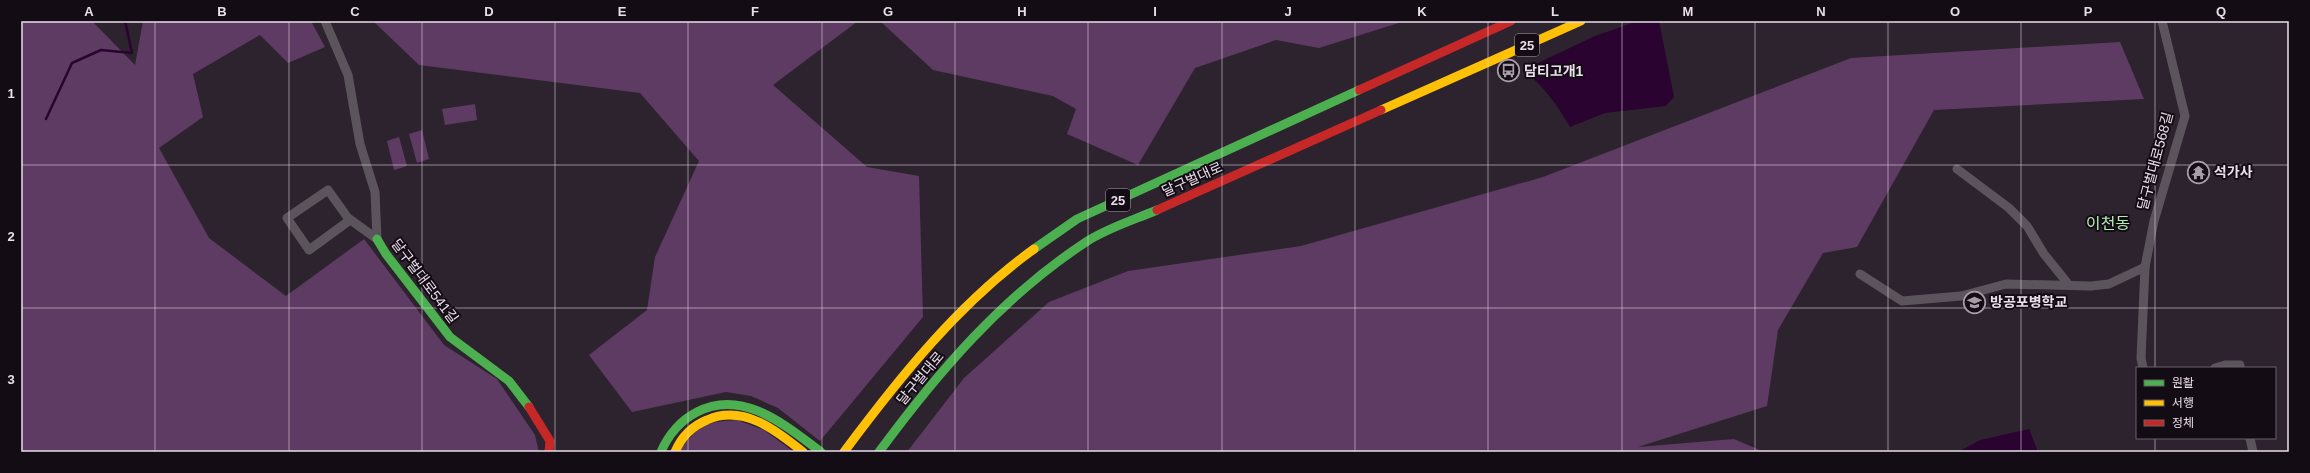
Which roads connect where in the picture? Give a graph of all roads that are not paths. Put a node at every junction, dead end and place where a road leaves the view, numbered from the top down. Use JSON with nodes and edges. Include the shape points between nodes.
{"nodes":[{"id":1,"x":325,"y":21,"type":"edge"},
{"id":2,"x":1511,"y":21,"type":"edge"},
{"id":3,"x":1581,"y":21,"type":"edge"},
{"id":4,"x":2162,"y":21,"type":"edge"},
{"id":5,"x":1957,"y":169,"type":"dead end"},
{"id":6,"x":350,"y":220,"type":"junction"},
{"id":7,"x":377,"y":239,"type":"junction"},
{"id":8,"x":2145,"y":267,"type":"junction"},
{"id":9,"x":1860,"y":274,"type":"dead end"},
{"id":10,"x":2069,"y":285,"type":"junction"},
{"id":11,"x":2143,"y":367,"type":"edge"},
{"id":12,"x":2219,"y":367,"type":"edge"},
{"id":13,"x":2240,"y":367,"type":"edge"},
{"id":14,"x":891,"y":436,"type":"junction"},
{"id":15,"x":2250,"y":439,"type":"edge"},
{"id":16,"x":799,"y":449,"type":"edge"},
{"id":17,"x":845,"y":450,"type":"edge"},
{"id":18,"x":549,"y":452,"type":"edge"},
{"id":19,"x":661,"y":452,"type":"edge"},
{"id":20,"x":675,"y":452,"type":"edge"},
{"id":21,"x":821,"y":452,"type":"edge"},
{"id":22,"x":879,"y":452,"type":"edge"},
{"id":23,"x":888,"y":452,"type":"edge"},
{"id":24,"x":2252,"y":452,"type":"edge"}],
"edges":[{"from":1,"to":7,"type":"street","name":"달구벌대로541길","via":[[348,75],[360,144],[375,192]]},
{"from":2,"to":17,"type":"main road","name":"달구벌대로","number":"25","via":[[1076,219],[1030,250],[975,299],[912,365]]},
{"from":3,"to":14,"type":"main road","name":"달구벌대로","number":"25","via":[[1087,241],[1020,291],[933,380]]},
{"from":4,"to":8,"type":"street","name":"달구벌대로568길","via":[[2185,116],[2154,221]]},
{"from":5,"to":10,"type":"street","via":[[2009,208],[2027,226],[2044,254]]},
{"from":6,"to":6,"type":"street","via":[[328,190],[287,218],[308,250]]},
{"from":6,"to":7,"type":"street"},
{"from":7,"to":18,"type":"main road","name":"달구벌대로541길","via":[[405,280],[450,337],[509,381],[550,441]]},
{"from":8,"to":10,"type":"street","via":[[2109,284]]},
{"from":8,"to":11,"type":"street","name":"달구벌대로568길"},
{"from":9,"to":10,"type":"street","via":[[1902,301],[1961,296],[2006,284]]},
{"from":12,"to":13,"type":"street"},
{"from":14,"to":22,"type":"main road","name":"달구벌대로","number":"25"},
{"from":14,"to":23,"type":"main road"},
{"from":15,"to":24,"type":"street"},
{"from":16,"to":20,"type":"main road","via":[[771,428],[752,418],[736,414],[710,417],[693,427],[677,445]]},
{"from":19,"to":21,"type":"main road","via":[[678,424],[700,408],[720,403],[745,405],[772,416]]}]}
